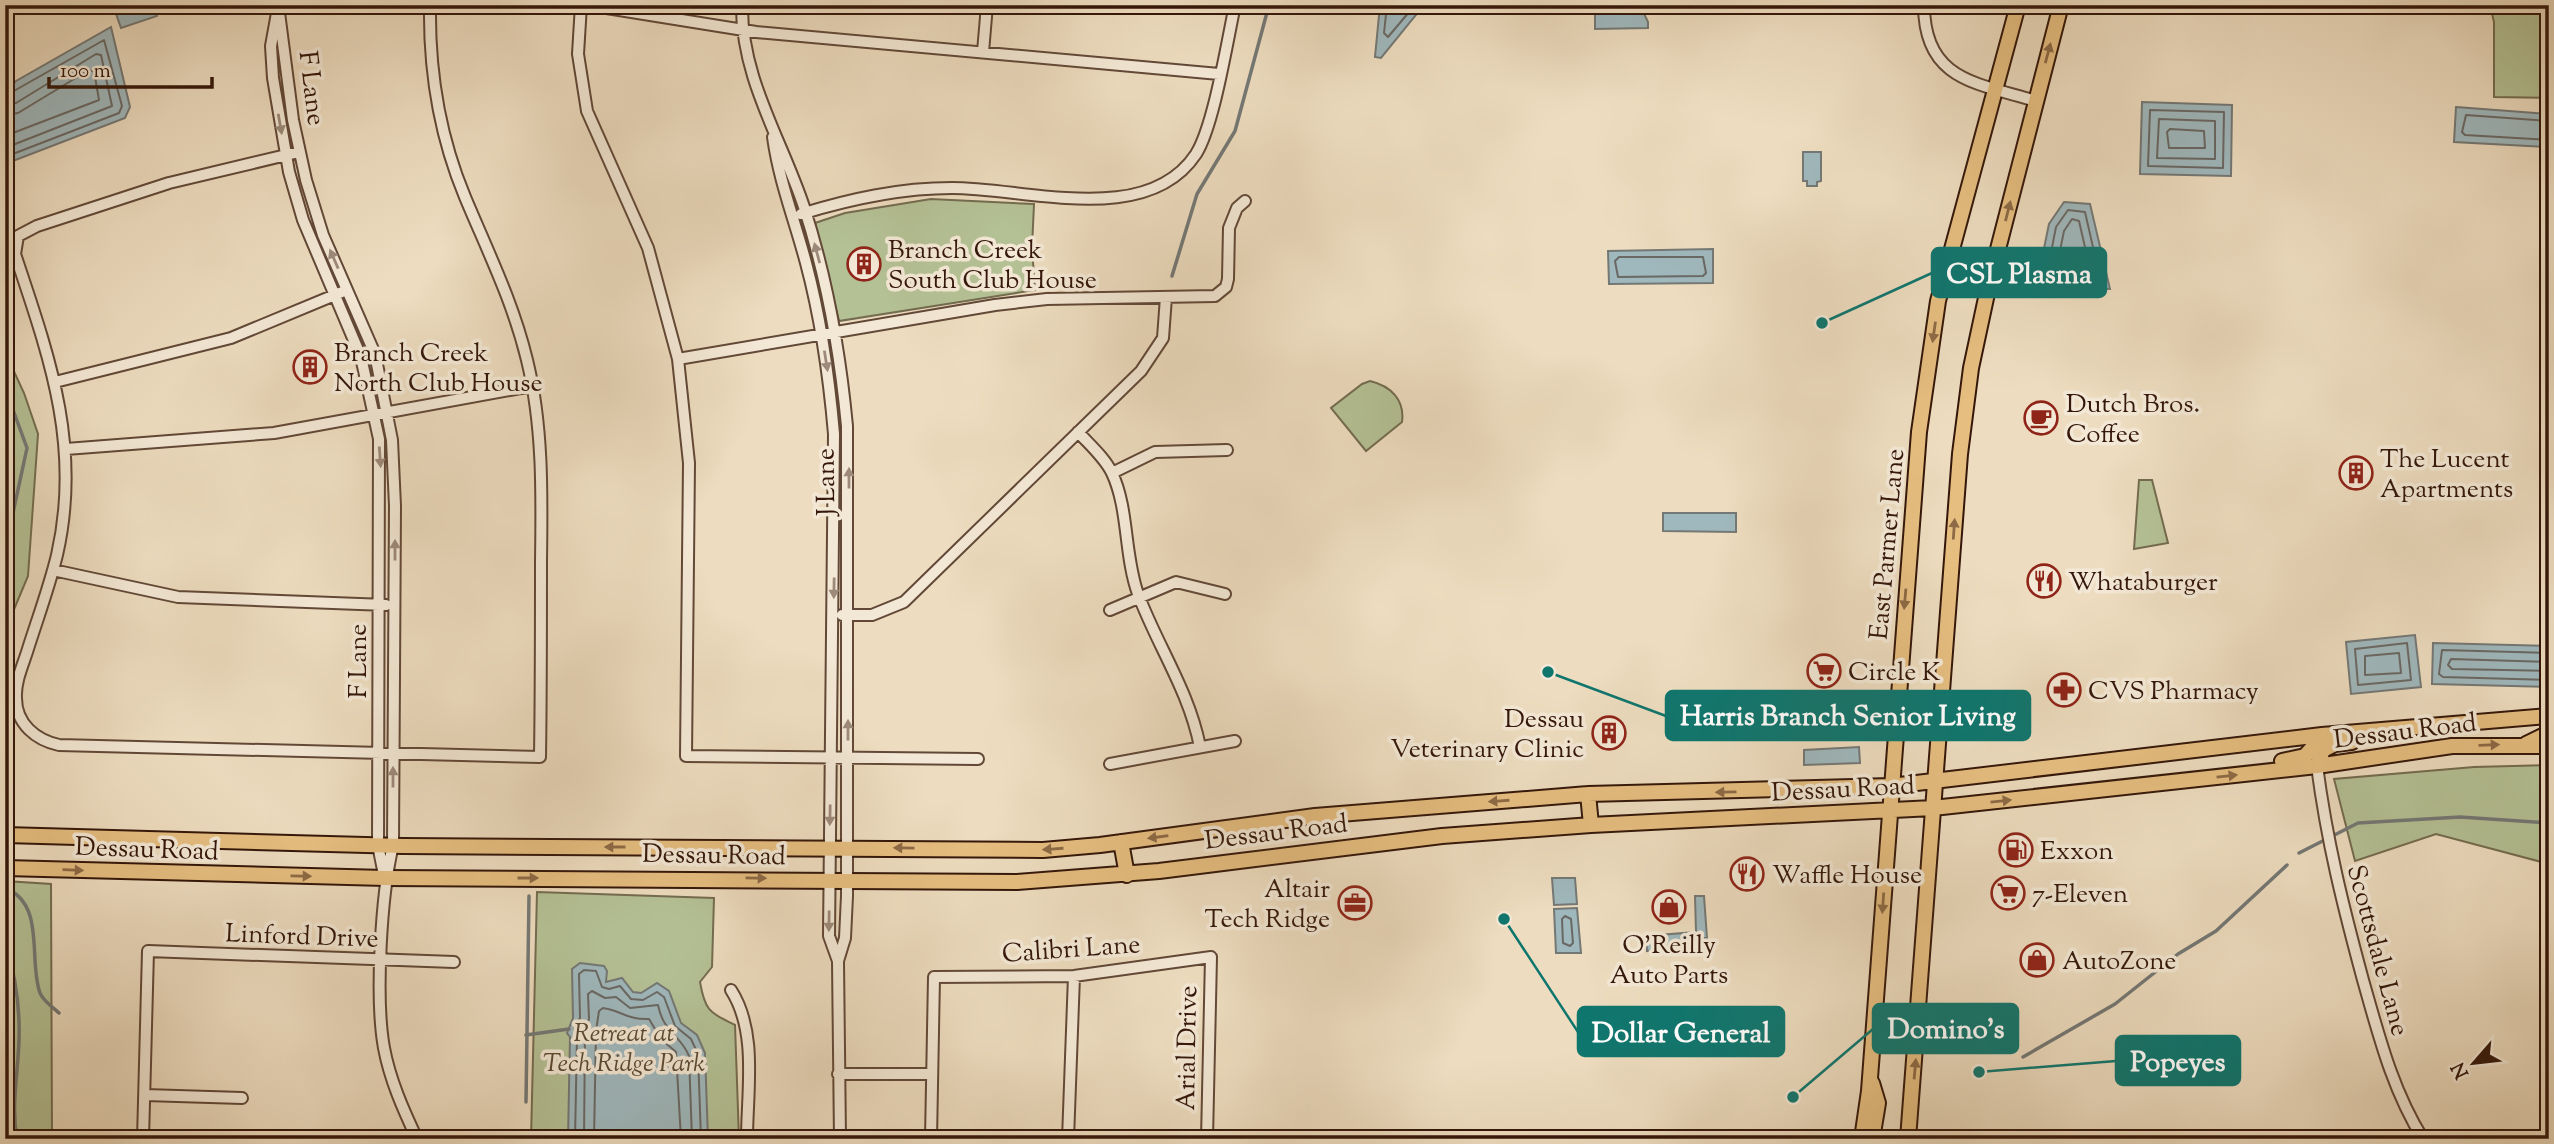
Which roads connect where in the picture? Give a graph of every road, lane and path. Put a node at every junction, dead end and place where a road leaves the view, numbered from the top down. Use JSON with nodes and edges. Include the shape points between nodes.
{"nodes":[{"id":1,"x":430,"y":5,"type":"edge"},
{"id":2,"x":581,"y":5,"type":"edge"},
{"id":3,"x":588,"y":5,"type":"edge"},
{"id":4,"x":742,"y":5,"type":"edge"},
{"id":5,"x":987,"y":5,"type":"edge"},
{"id":6,"x":1235,"y":5,"type":"edge"},
{"id":7,"x":1924,"y":5,"type":"edge"},
{"id":8,"x":2018,"y":5,"type":"edge"},
{"id":9,"x":2061,"y":5,"type":"edge"},
{"id":10,"x":278,"y":6,"type":"edge"},
{"id":11,"x":743,"y":30,"type":"junction"},
{"id":12,"x":983,"y":52,"type":"junction"},
{"id":13,"x":1219,"y":74,"type":"junction"},
{"id":14,"x":1996,"y":89,"type":"junction"},
{"id":15,"x":2036,"y":101,"type":"junction"},
{"id":16,"x":771,"y":128,"type":"junction"},
{"id":17,"x":299,"y":152,"type":"junction"},
{"id":18,"x":286,"y":155,"type":"junction"},
{"id":19,"x":1245,"y":201,"type":"dead end"},
{"id":20,"x":806,"y":213,"type":"junction"},
{"id":21,"x":792,"y":217,"type":"junction"},
{"id":22,"x":348,"y":289,"type":"junction"},
{"id":23,"x":336,"y":295,"type":"junction"},
{"id":24,"x":1166,"y":297,"type":"junction"},
{"id":25,"x":835,"y":332,"type":"junction"},
{"id":26,"x":821,"y":334,"type":"junction"},
{"id":27,"x":678,"y":359,"type":"junction"},
{"id":28,"x":55,"y":382,"type":"junction"},
{"id":29,"x":532,"y":386,"type":"junction"},
{"id":30,"x":388,"y":412,"type":"junction"},
{"id":31,"x":375,"y":414,"type":"junction"},
{"id":32,"x":1078,"y":432,"type":"junction"},
{"id":33,"x":66,"y":449,"type":"junction"},
{"id":34,"x":1227,"y":450,"type":"dead end"},
{"id":35,"x":1112,"y":473,"type":"junction"},
{"id":36,"x":52,"y":570,"type":"junction"},
{"id":37,"x":1225,"y":594,"type":"dead end"},
{"id":38,"x":1139,"y":597,"type":"junction"},
{"id":39,"x":380,"y":605,"type":"junction"},
{"id":40,"x":395,"y":605,"type":"junction"},
{"id":41,"x":1110,"y":610,"type":"dead end"},
{"id":42,"x":834,"y":615,"type":"junction"},
{"id":43,"x":848,"y":615,"type":"junction"},
{"id":44,"x":2549,"y":716,"type":"edge"},
{"id":45,"x":2387,"y":730,"type":"junction"},
{"id":46,"x":2549,"y":733,"type":"edge"},
{"id":47,"x":2322,"y":735,"type":"junction"},
{"id":48,"x":1235,"y":741,"type":"dead end"},
{"id":49,"x":2526,"y":744,"type":"junction"},
{"id":50,"x":2549,"y":746,"type":"edge"},
{"id":51,"x":1200,"y":747,"type":"junction"},
{"id":52,"x":379,"y":753,"type":"junction"},
{"id":53,"x":394,"y":753,"type":"junction"},
{"id":54,"x":831,"y":758,"type":"junction"},
{"id":55,"x":848,"y":758,"type":"junction"},
{"id":56,"x":978,"y":759,"type":"dead end"},
{"id":57,"x":1110,"y":764,"type":"dead end"},
{"id":58,"x":2317,"y":766,"type":"junction"},
{"id":59,"x":2256,"y":773,"type":"junction"},
{"id":60,"x":1934,"y":782,"type":"junction"},
{"id":61,"x":1891,"y":786,"type":"junction"},
{"id":62,"x":1588,"y":794,"type":"junction"},
{"id":63,"x":1933,"y":808,"type":"junction"},
{"id":64,"x":1890,"y":811,"type":"junction"},
{"id":65,"x":1591,"y":825,"type":"junction"},
{"id":66,"x":5,"y":835,"type":"edge"},
{"id":67,"x":1121,"y":842,"type":"junction"},
{"id":68,"x":386,"y":845,"type":"junction"},
{"id":69,"x":830,"y":847,"type":"junction"},
{"id":70,"x":847,"y":847,"type":"junction"},
{"id":71,"x":5,"y":869,"type":"edge"},
{"id":72,"x":1126,"y":874,"type":"junction"},
{"id":73,"x":385,"y":878,"type":"junction"},
{"id":74,"x":830,"y":880,"type":"junction"},
{"id":75,"x":847,"y":880,"type":"junction"},
{"id":76,"x":1211,"y":957,"type":"joint"},
{"id":77,"x":382,"y":961,"type":"junction"},
{"id":78,"x":838,"y":961,"type":"junction"},
{"id":79,"x":454,"y":962,"type":"dead end"},
{"id":80,"x":1074,"y":976,"type":"junction"},
{"id":81,"x":731,"y":990,"type":"dead end"},
{"id":82,"x":838,"y":1074,"type":"junction"},
{"id":83,"x":931,"y":1074,"type":"junction"},
{"id":84,"x":1870,"y":1079,"type":"junction"},
{"id":85,"x":145,"y":1095,"type":"junction"},
{"id":86,"x":242,"y":1098,"type":"dead end"},
{"id":87,"x":143,"y":1139,"type":"edge"},
{"id":88,"x":417,"y":1139,"type":"edge"},
{"id":89,"x":747,"y":1139,"type":"edge"},
{"id":90,"x":841,"y":1139,"type":"edge"},
{"id":91,"x":931,"y":1139,"type":"edge"},
{"id":92,"x":1068,"y":1139,"type":"edge"},
{"id":93,"x":1207,"y":1139,"type":"edge"},
{"id":94,"x":1862,"y":1139,"type":"edge"},
{"id":95,"x":1872,"y":1139,"type":"edge"},
{"id":96,"x":1908,"y":1139,"type":"edge"},
{"id":97,"x":2423,"y":1139,"type":"edge"}],
"edges":[{"from":1,"to":29,"type":"street","via":[[433,74],[444,128],[465,197],[516,320]]},
{"from":2,"to":27,"type":"street","via":[[578,54],[587,111],[655,267]]},
{"from":3,"to":11,"type":"street"},
{"from":4,"to":11,"type":"street","name":"J Lane"},
{"from":5,"to":12,"type":"street"},
{"from":6,"to":13,"type":"street"},
{"from":7,"to":14,"type":"street","via":[[1924,25],[1936,59],[1965,78]]},
{"from":8,"to":14,"type":"main road","name":"East Parmer Lane"},
{"from":15,"to":9,"type":"main road","one_way":true},
{"from":10,"to":17,"type":"street","name":"F Lane"},
{"from":10,"to":18,"type":"street","name":"F Lane","one_way":true,"via":[[271,46]]},
{"from":11,"to":12,"type":"street"},
{"from":11,"to":16,"type":"street","name":"J Lane","via":[[752,78]]},
{"from":12,"to":13,"type":"street"},
{"from":13,"to":20,"type":"street","via":[[1195,154],[1169,181],[1139,195],[1104,198],[928,188],[870,195]]},
{"from":14,"to":15,"type":"street"},
{"from":14,"to":61,"type":"main road","name":"East Parmer Lane","one_way":true,"via":[[1938,301],[1919,432]]},
{"from":60,"to":15,"type":"main road","one_way":true,"via":[[1971,368]]},
{"from":16,"to":20,"type":"street","name":"J Lane"},
{"from":16,"to":21,"type":"street","name":"J Lane"},
{"from":17,"to":18,"type":"street"},
{"from":22,"to":17,"type":"street","name":"F Lane","one_way":true,"via":[[323,235]]},
{"from":18,"to":23,"type":"street","name":"F Lane","via":[[303,220]]},
{"from":18,"to":28,"type":"street","via":[[169,183],[18,236],[15,254]]},
{"from":19,"to":24,"type":"street","via":[[1229,228],[1226,287],[1216,296]]},
{"from":20,"to":21,"type":"street"},
{"from":25,"to":20,"type":"street","name":"J Lane","one_way":true},
{"from":21,"to":26,"type":"street","name":"J Lane"},
{"from":22,"to":23,"type":"street"},
{"from":22,"to":30,"type":"street","name":"F Lane","via":[[374,355]]},
{"from":23,"to":28,"type":"street","via":[[231,338]]},
{"from":23,"to":31,"type":"street","name":"F Lane","via":[[361,357]]},
{"from":24,"to":25,"type":"street","via":[[1047,299]]},
{"from":24,"to":32,"type":"street","via":[[1165,328],[1158,348],[1141,371]]},
{"from":25,"to":26,"type":"street"},
{"from":43,"to":25,"type":"street","name":"J Lane","one_way":true,"via":[[847,440]]},
{"from":26,"to":27,"type":"street"},
{"from":26,"to":42,"type":"street","name":"J Lane","one_way":true,"via":[[834,434]]},
{"from":27,"to":54,"type":"street","via":[[689,463],[685,756]]},
{"from":28,"to":33,"type":"street"},
{"from":29,"to":30,"type":"street"},
{"from":29,"to":53,"type":"street","via":[[542,504],[540,757]]},
{"from":30,"to":31,"type":"street"},
{"from":40,"to":30,"type":"street","name":"F Lane","one_way":true,"via":[[395,480]]},
{"from":31,"to":33,"type":"street","via":[[214,440]]},
{"from":31,"to":39,"type":"street","name":"F Lane","one_way":true,"via":[[381,472]]},
{"from":32,"to":35,"type":"street"},
{"from":32,"to":43,"type":"street","via":[[904,602],[883,612]]},
{"from":33,"to":36,"type":"street","via":[[64,508]]},
{"from":34,"to":35,"type":"street","via":[[1155,452]]},
{"from":35,"to":38,"type":"street"},
{"from":36,"to":39,"type":"street","via":[[178,597]]},
{"from":36,"to":52,"type":"street","via":[[15,699],[22,720],[37,738],[59,745]]},
{"from":37,"to":38,"type":"street","via":[[1176,582]]},
{"from":38,"to":41,"type":"street"},
{"from":38,"to":51,"type":"street","via":[[1184,690]]},
{"from":39,"to":40,"type":"street"},
{"from":39,"to":52,"type":"street","name":"F Lane"},
{"from":40,"to":53,"type":"street","name":"F Lane"},
{"from":42,"to":43,"type":"street"},
{"from":42,"to":54,"type":"street","name":"J Lane"},
{"from":55,"to":43,"type":"street","name":"J Lane","one_way":true},
{"from":44,"to":45,"type":"main road","name":"Dessau Road"},
{"from":45,"to":47,"type":"main road","name":"Dessau Road"},
{"from":45,"to":58,"type":"main road","via":[[2372,740],[2323,750]]},
{"from":46,"to":49,"type":"main road"},
{"from":47,"to":59,"type":"main road","via":[[2305,756],[2276,762]]},
{"from":47,"to":60,"type":"main road","name":"Dessau Road"},
{"from":48,"to":51,"type":"street"},
{"from":49,"to":50,"type":"main road","name":"Dessau Road"},
{"from":58,"to":49,"type":"main road","name":"Dessau Road","one_way":true,"via":[[2452,746]]},
{"from":51,"to":57,"type":"street"},
{"from":52,"to":53,"type":"street"},
{"from":52,"to":68,"type":"street","name":"F Lane"},
{"from":68,"to":53,"type":"street","name":"F Lane","one_way":true},
{"from":54,"to":55,"type":"street"},
{"from":54,"to":69,"type":"street","name":"J Lane","one_way":true},
{"from":55,"to":56,"type":"street"},
{"from":55,"to":70,"type":"street","name":"J Lane"},
{"from":58,"to":59,"type":"main road","name":"Dessau Road"},
{"from":58,"to":97,"type":"street","name":"Scottsdale Lane","via":[[2333,866],[2389,1072]]},
{"from":63,"to":59,"type":"main road","name":"Dessau Road","one_way":true},
{"from":60,"to":61,"type":"main road","name":"Dessau Road"},
{"from":60,"to":63,"type":"main road"},
{"from":61,"to":62,"type":"main road","name":"Dessau Road","one_way":true},
{"from":61,"to":64,"type":"main road","name":"East Parmer Lane"},
{"from":62,"to":65,"type":"main road"},
{"from":62,"to":67,"type":"main road","name":"Dessau Road","one_way":true,"via":[[1315,816]]},
{"from":63,"to":64,"type":"main road","name":"Dessau Road"},
{"from":96,"to":63,"type":"main road","one_way":true},
{"from":64,"to":65,"type":"main road","name":"Dessau Road"},
{"from":64,"to":84,"type":"main road","name":"East Parmer Lane","one_way":true},
{"from":65,"to":72,"type":"main road","name":"Dessau Road","via":[[1332,847]]},
{"from":66,"to":68,"type":"main road","name":"Dessau Road"},
{"from":67,"to":70,"type":"main road","name":"Dessau Road","one_way":true,"via":[[1043,850]]},
{"from":67,"to":72,"type":"main road"},
{"from":69,"to":68,"type":"main road","name":"Dessau Road","one_way":true},
{"from":68,"to":73,"type":"street"},
{"from":69,"to":70,"type":"main road","name":"Dessau Road"},
{"from":69,"to":74,"type":"street","name":"J Lane"},
{"from":70,"to":75,"type":"street","name":"J Lane"},
{"from":71,"to":73,"type":"main road","name":"Dessau Road","one_way":true},
{"from":72,"to":75,"type":"main road","name":"Dessau Road","via":[[1017,882]]},
{"from":73,"to":74,"type":"main road","name":"Dessau Road","one_way":true},
{"from":73,"to":77,"type":"street"},
{"from":74,"to":75,"type":"main road","name":"Dessau Road"},
{"from":74,"to":78,"type":"street","name":"J Lane","one_way":true,"via":[[829,936]]},
{"from":75,"to":78,"type":"street","name":"J Lane","via":[[845,939]]},
{"from":76,"to":80,"type":"street","name":"Calibri Lane"},
{"from":76,"to":93,"type":"street","name":"Arial Drive"},
{"from":77,"to":79,"type":"street","name":"Linford Drive"},
{"from":77,"to":85,"type":"street","name":"Linford Drive","via":[[148,951]]},
{"from":77,"to":88,"type":"street","via":[[384,1048],[395,1090]]},
{"from":78,"to":82,"type":"street"},
{"from":80,"to":83,"type":"street","name":"Calibri Lane","via":[[934,977]]},
{"from":80,"to":92,"type":"street"},
{"from":81,"to":89,"type":"street","via":[[742,1007],[747,1029]]},
{"from":82,"to":83,"type":"street"},
{"from":82,"to":90,"type":"street"},
{"from":83,"to":91,"type":"street"},
{"from":84,"to":94,"type":"main road","name":"East Parmer Lane"},
{"from":84,"to":95,"type":"main road","via":[[1878,1103]]},
{"from":85,"to":86,"type":"street"},
{"from":85,"to":87,"type":"street"}]}
